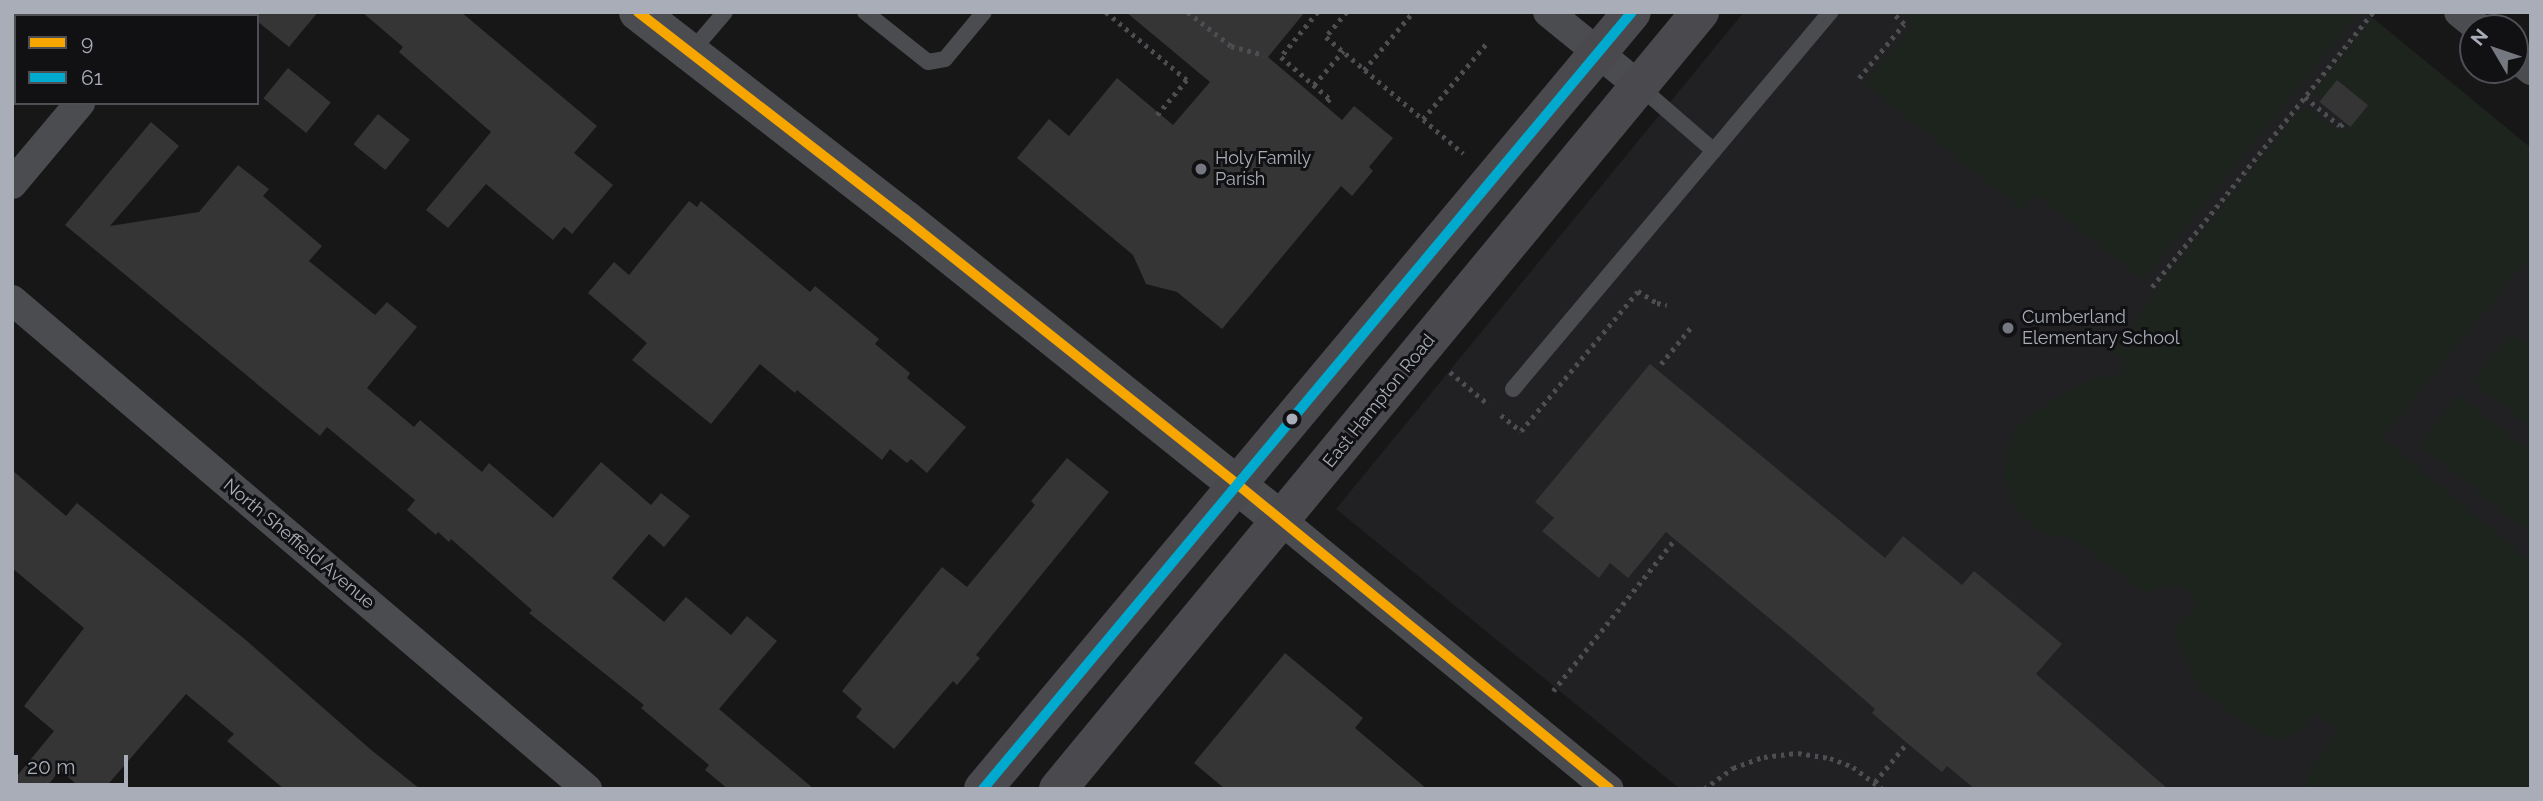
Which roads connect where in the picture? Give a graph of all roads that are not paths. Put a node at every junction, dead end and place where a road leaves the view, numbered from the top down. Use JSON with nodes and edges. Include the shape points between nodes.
{"nodes":[{"id":1,"x":638,"y":12,"type":"edge"},
{"id":2,"x":725,"y":12,"type":"edge"},
{"id":3,"x":865,"y":12,"type":"edge"},
{"id":4,"x":984,"y":12,"type":"edge"},
{"id":5,"x":1548,"y":12,"type":"edge"},
{"id":6,"x":1632,"y":12,"type":"edge"},
{"id":7,"x":1700,"y":12,"type":"edge"},
{"id":8,"x":1831,"y":12,"type":"edge"},
{"id":9,"x":1599,"y":53,"type":"junction"},
{"id":10,"x":689,"y":54,"type":"junction"},
{"id":11,"x":1639,"y":86,"type":"junction"},
{"id":12,"x":78,"y":105,"type":"edge"},
{"id":13,"x":1714,"y":150,"type":"junction"},
{"id":14,"x":12,"y":184,"type":"edge"},
{"id":15,"x":12,"y":300,"type":"edge"},
{"id":16,"x":1513,"y":389,"type":"dead end"},
{"id":17,"x":1237,"y":484,"type":"junction"},
{"id":18,"x":1281,"y":520,"type":"junction"},
{"id":19,"x":587,"y":789,"type":"edge"},
{"id":20,"x":983,"y":789,"type":"edge"},
{"id":21,"x":1058,"y":789,"type":"edge"},
{"id":22,"x":1609,"y":789,"type":"edge"}],
"edges":[{"from":1,"to":10,"type":"street"},
{"from":2,"to":10,"type":"lane"},
{"from":3,"to":4,"type":"lane","via":[[929,62],[945,59]]},
{"from":5,"to":9,"type":"street"},
{"from":6,"to":9,"type":"main road"},
{"from":7,"to":11,"type":"main road","name":"East Hampton Road"},
{"from":8,"to":13,"type":"lane"},
{"from":9,"to":11,"type":"street"},
{"from":9,"to":17,"type":"main road"},
{"from":10,"to":17,"type":"street","via":[[905,219]]},
{"from":11,"to":13,"type":"lane"},
{"from":11,"to":18,"type":"main road","name":"East Hampton Road"},
{"from":12,"to":14,"type":"street"},
{"from":13,"to":16,"type":"lane"},
{"from":15,"to":19,"type":"street","name":"North Sheffield Avenue"},
{"from":17,"to":18,"type":"street"},
{"from":17,"to":20,"type":"main road"},
{"from":18,"to":21,"type":"main road","name":"East Hampton Road"},
{"from":18,"to":22,"type":"street"}]}
